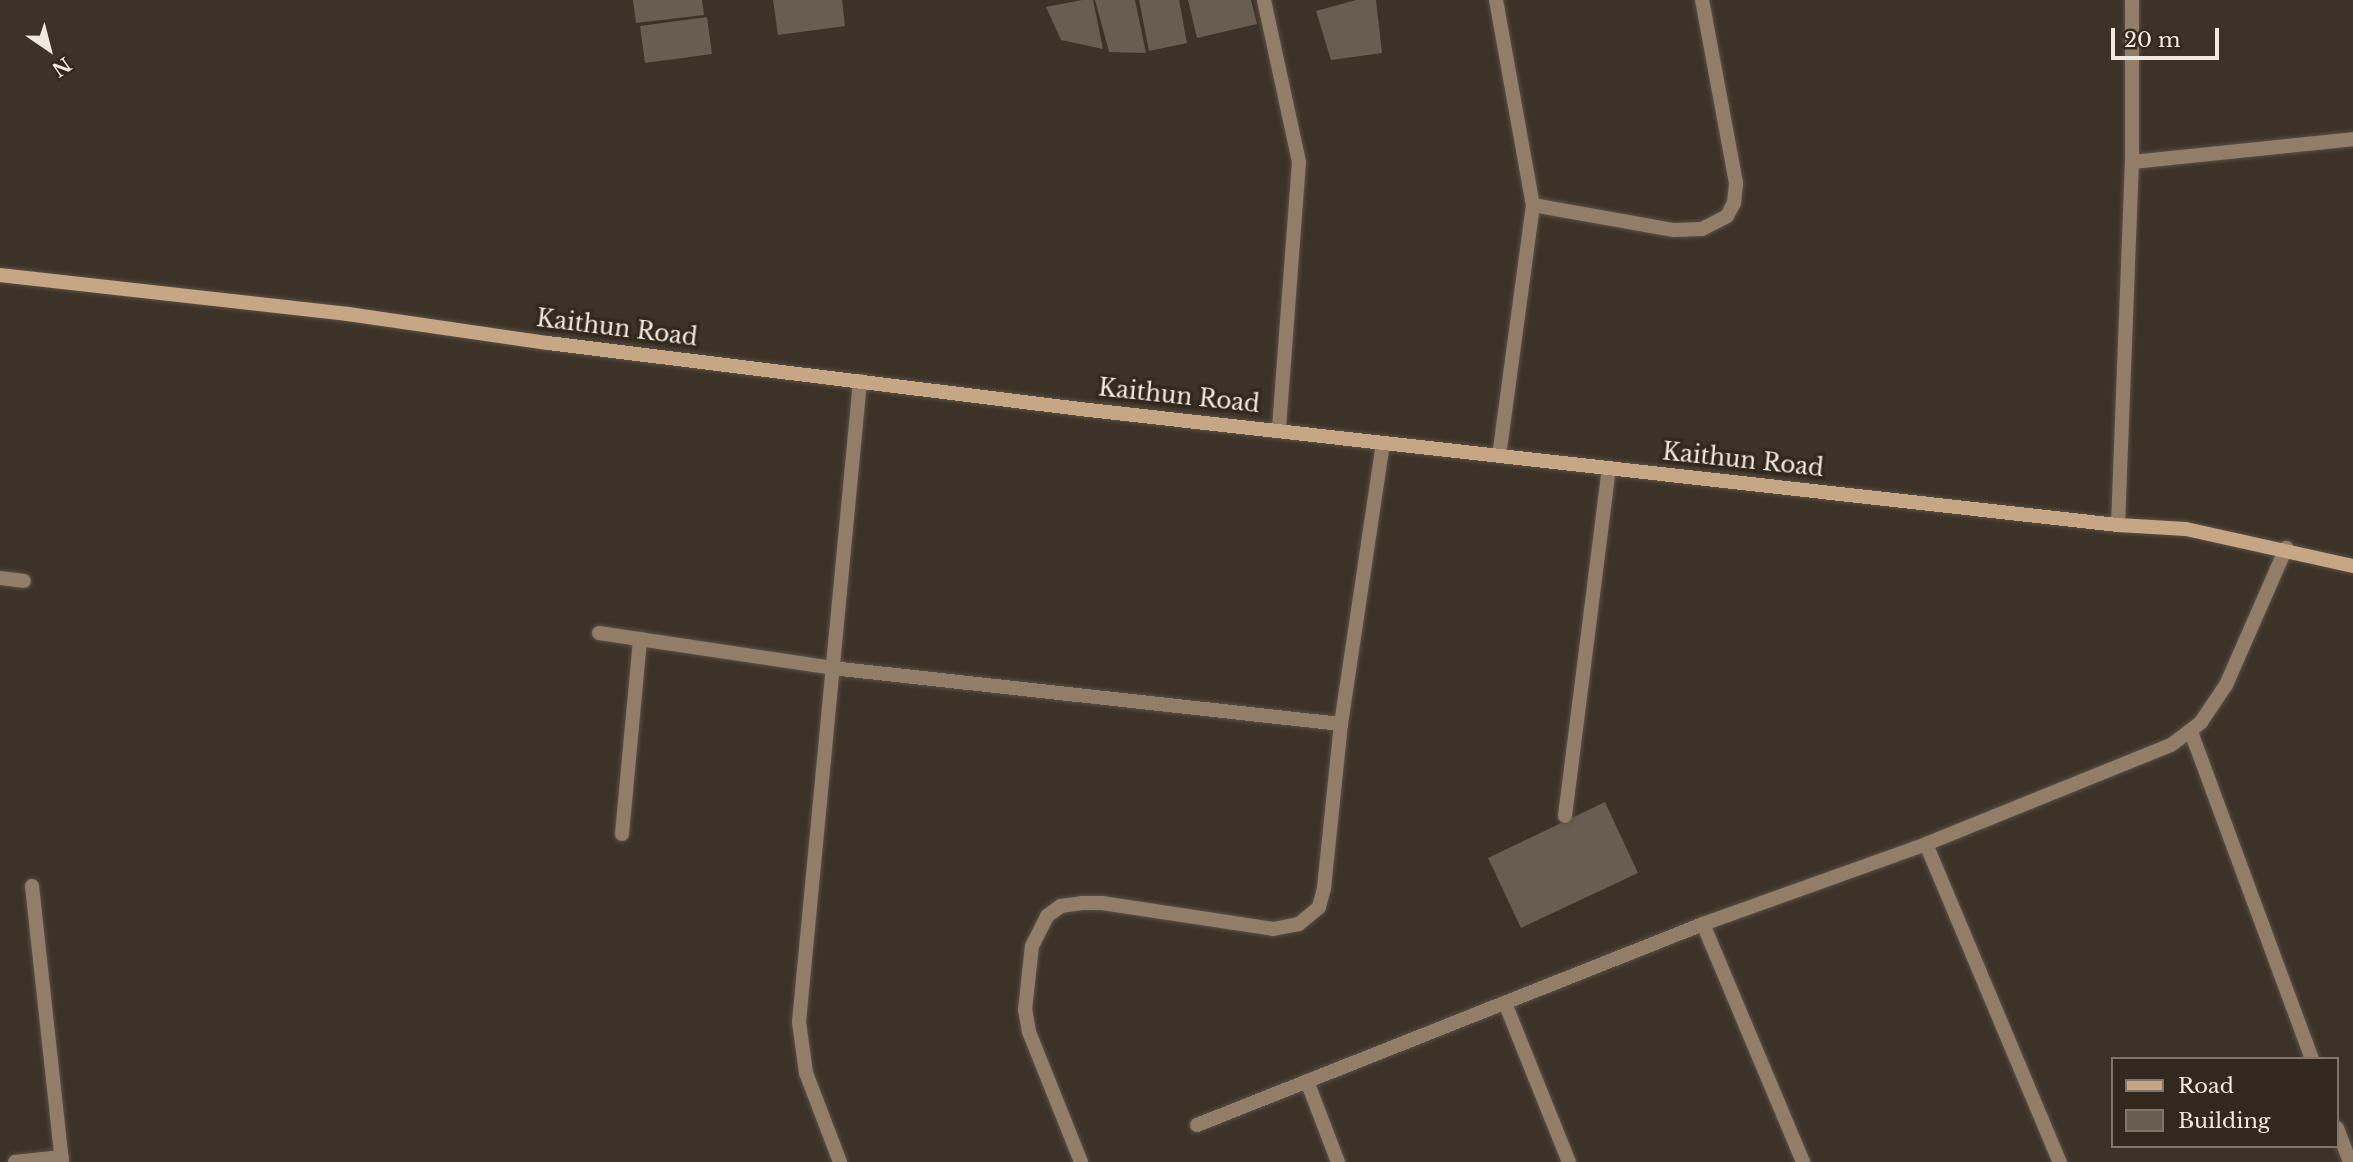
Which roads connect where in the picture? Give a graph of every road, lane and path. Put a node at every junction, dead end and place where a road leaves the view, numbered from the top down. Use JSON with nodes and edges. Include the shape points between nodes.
{"nodes":[{"id":1,"x":1265,"y":0,"type":"edge"},
{"id":2,"x":1496,"y":0,"type":"edge"},
{"id":3,"x":1702,"y":0,"type":"edge"},
{"id":4,"x":2132,"y":0,"type":"edge"},
{"id":5,"x":2353,"y":139,"type":"edge"},
{"id":6,"x":2132,"y":162,"type":"junction"},
{"id":7,"x":1533,"y":205,"type":"junction"},
{"id":8,"x":0,"y":275,"type":"edge"},
{"id":9,"x":860,"y":381,"type":"junction"},
{"id":10,"x":1279,"y":429,"type":"junction"},
{"id":11,"x":1383,"y":444,"type":"junction"},
{"id":12,"x":1499,"y":456,"type":"junction"},
{"id":13,"x":1609,"y":468,"type":"junction"},
{"id":14,"x":2118,"y":525,"type":"junction"},
{"id":15,"x":2286,"y":548,"type":"junction"},
{"id":16,"x":2353,"y":566,"type":"edge"},
{"id":17,"x":0,"y":578,"type":"edge"},
{"id":18,"x":24,"y":581,"type":"dead end"},
{"id":19,"x":599,"y":633,"type":"dead end"},
{"id":20,"x":640,"y":639,"type":"junction"},
{"id":21,"x":832,"y":668,"type":"junction"},
{"id":22,"x":1341,"y":724,"type":"junction"},
{"id":23,"x":2191,"y":732,"type":"junction"},
{"id":24,"x":1565,"y":816,"type":"dead end"},
{"id":25,"x":622,"y":835,"type":"dead end"},
{"id":26,"x":1926,"y":844,"type":"junction"},
{"id":27,"x":32,"y":886,"type":"dead end"},
{"id":28,"x":1703,"y":924,"type":"junction"},
{"id":29,"x":1504,"y":1003,"type":"junction"},
{"id":30,"x":2311,"y":1057,"type":"edge"},
{"id":31,"x":1307,"y":1081,"type":"junction"},
{"id":32,"x":1198,"y":1125,"type":"dead end"},
{"id":33,"x":2339,"y":1133,"type":"edge"},
{"id":34,"x":62,"y":1159,"type":"edge"},
{"id":35,"x":15,"y":1162,"type":"edge"},
{"id":36,"x":839,"y":1162,"type":"edge"},
{"id":37,"x":1081,"y":1162,"type":"edge"},
{"id":38,"x":1338,"y":1162,"type":"edge"},
{"id":39,"x":1569,"y":1162,"type":"edge"},
{"id":40,"x":1802,"y":1162,"type":"edge"},
{"id":41,"x":2060,"y":1162,"type":"edge"},
{"id":42,"x":2350,"y":1162,"type":"edge"}],
"edges":[{"from":1,"to":10,"type":"street","via":[[1299,162]]},
{"from":2,"to":7,"type":"street"},
{"from":3,"to":7,"type":"street","via":[[1736,183],[1727,216],[1702,229],[1674,230]]},
{"from":4,"to":6,"type":"street"},
{"from":5,"to":6,"type":"street"},
{"from":6,"to":14,"type":"street"},
{"from":7,"to":12,"type":"street"},
{"from":8,"to":9,"type":"street","name":"Kaithun Road","via":[[348,314]]},
{"from":9,"to":10,"type":"street","name":"Kaithun Road","via":[[1080,410]]},
{"from":9,"to":21,"type":"street"},
{"from":10,"to":11,"type":"street","name":"Kaithun Road"},
{"from":11,"to":12,"type":"street","name":"Kaithun Road"},
{"from":11,"to":22,"type":"street"},
{"from":12,"to":13,"type":"street","name":"Kaithun Road"},
{"from":13,"to":14,"type":"street","name":"Kaithun Road"},
{"from":13,"to":24,"type":"street"},
{"from":14,"to":15,"type":"street","name":"Kaithun Road","via":[[2186,529]]},
{"from":15,"to":16,"type":"street","name":"Kaithun Road"},
{"from":15,"to":23,"type":"street","via":[[2226,685]]},
{"from":17,"to":18,"type":"street"},
{"from":19,"to":20,"type":"street"},
{"from":20,"to":21,"type":"street"},
{"from":20,"to":25,"type":"street"},
{"from":21,"to":22,"type":"street"},
{"from":21,"to":36,"type":"street","via":[[799,1022],[806,1073]]},
{"from":22,"to":37,"type":"street","via":[[1324,888],[1319,907],[1310,918],[1287,929],[1273,929],[1082,903],[1061,906],[1039,929],[1030,957],[1025,1010],[1037,1058]]},
{"from":23,"to":26,"type":"street","via":[[2151,755]]},
{"from":23,"to":30,"type":"street"},
{"from":26,"to":28,"type":"street"},
{"from":26,"to":41,"type":"street"},
{"from":27,"to":34,"type":"street"},
{"from":28,"to":29,"type":"street"},
{"from":28,"to":40,"type":"street"},
{"from":29,"to":31,"type":"street"},
{"from":29,"to":39,"type":"street"},
{"from":31,"to":32,"type":"street"},
{"from":31,"to":38,"type":"street"},
{"from":33,"to":42,"type":"street"},
{"from":34,"to":35,"type":"street"}]}
